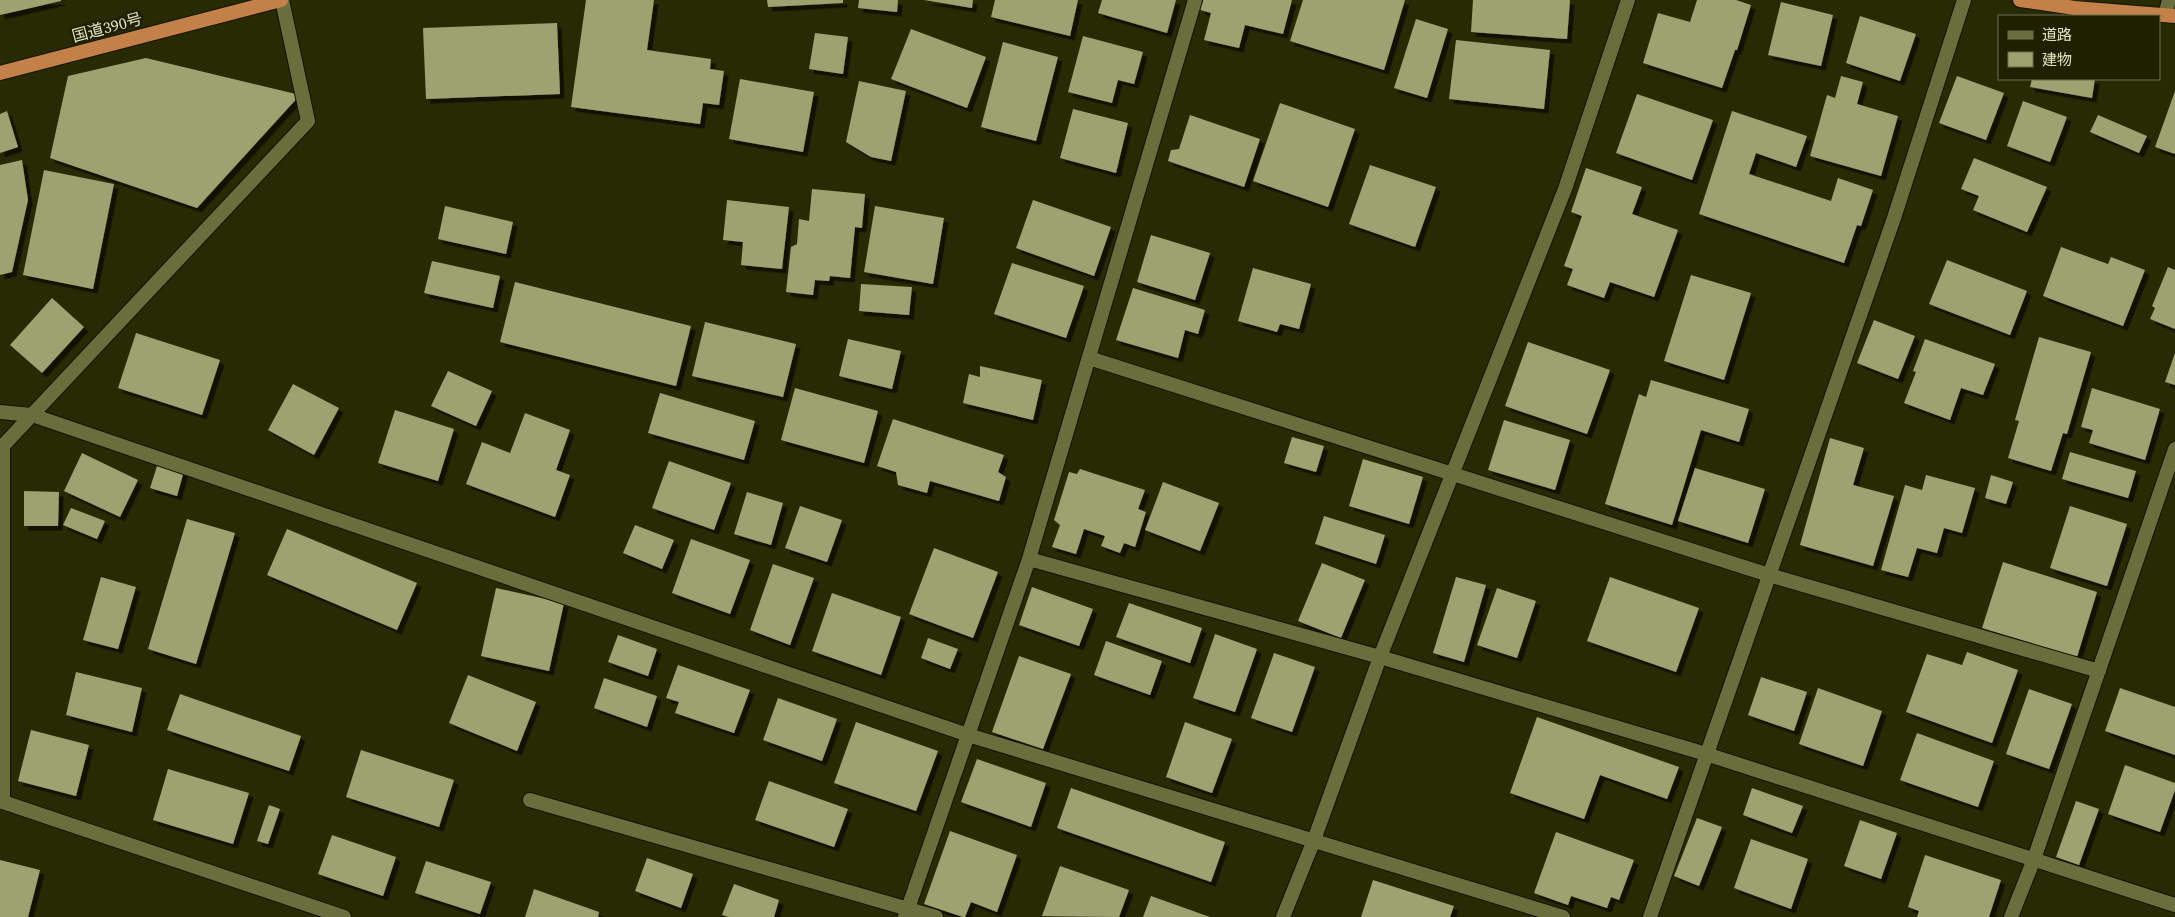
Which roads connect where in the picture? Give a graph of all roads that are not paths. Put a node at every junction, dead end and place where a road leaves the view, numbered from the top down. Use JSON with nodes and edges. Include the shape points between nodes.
{"nodes":[{"id":1,"x":281,"y":0,"type":"edge"},
{"id":2,"x":1195,"y":0,"type":"edge"},
{"id":3,"x":1628,"y":0,"type":"edge"},
{"id":4,"x":1964,"y":0,"type":"edge"},
{"id":5,"x":2020,"y":0,"type":"edge"},
{"id":6,"x":2170,"y":0,"type":"edge"},
{"id":7,"x":2158,"y":15,"type":"edge"},
{"id":8,"x":2170,"y":16,"type":"edge"},
{"id":9,"x":0,"y":73,"type":"edge"},
{"id":10,"x":1089,"y":358,"type":"junction"},
{"id":11,"x":0,"y":412,"type":"edge"},
{"id":12,"x":32,"y":415,"type":"junction"},
{"id":13,"x":2,"y":447,"type":"edge"},
{"id":14,"x":2175,"y":449,"type":"edge"},
{"id":15,"x":1453,"y":474,"type":"junction"},
{"id":16,"x":1029,"y":559,"type":"junction"},
{"id":17,"x":1769,"y":575,"type":"junction"},
{"id":18,"x":1380,"y":657,"type":"junction"},
{"id":19,"x":2099,"y":671,"type":"junction"},
{"id":20,"x":968,"y":735,"type":"junction"},
{"id":21,"x":1706,"y":754,"type":"junction"},
{"id":22,"x":530,"y":800,"type":"dead end"},
{"id":23,"x":1,"y":802,"type":"edge"},
{"id":24,"x":1314,"y":840,"type":"junction"},
{"id":25,"x":2034,"y":859,"type":"junction"},
{"id":26,"x":2175,"y":905,"type":"edge"},
{"id":27,"x":906,"y":913,"type":"edge"},
{"id":28,"x":344,"y":917,"type":"edge"},
{"id":29,"x":936,"y":917,"type":"edge"},
{"id":30,"x":1283,"y":917,"type":"edge"},
{"id":31,"x":1563,"y":917,"type":"edge"},
{"id":32,"x":1650,"y":917,"type":"edge"},
{"id":33,"x":2010,"y":917,"type":"edge"}],
"edges":[{"from":1,"to":9,"type":"highway","name":"国道390号"},
{"from":1,"to":12,"type":"street","via":[[308,121]]},
{"from":2,"to":10,"type":"street"},
{"from":3,"to":15,"type":"street","via":[[1565,189]]},
{"from":4,"to":17,"type":"street","via":[[1894,218]]},
{"from":5,"to":7,"type":"highway"},
{"from":6,"to":8,"type":"street"},
{"from":10,"to":15,"type":"street"},
{"from":10,"to":16,"type":"street"},
{"from":11,"to":12,"type":"street"},
{"from":12,"to":13,"type":"street"},
{"from":12,"to":20,"type":"street"},
{"from":13,"to":23,"type":"street"},
{"from":14,"to":19,"type":"street"},
{"from":15,"to":17,"type":"street"},
{"from":15,"to":18,"type":"street"},
{"from":16,"to":18,"type":"street"},
{"from":16,"to":20,"type":"street"},
{"from":17,"to":19,"type":"street"},
{"from":17,"to":21,"type":"street"},
{"from":18,"to":21,"type":"street"},
{"from":18,"to":24,"type":"street"},
{"from":19,"to":25,"type":"street"},
{"from":20,"to":24,"type":"street"},
{"from":20,"to":27,"type":"street"},
{"from":21,"to":25,"type":"street"},
{"from":21,"to":32,"type":"street"},
{"from":22,"to":27,"type":"street"},
{"from":23,"to":28,"type":"street"},
{"from":24,"to":30,"type":"street"},
{"from":24,"to":31,"type":"street"},
{"from":25,"to":26,"type":"street"},
{"from":25,"to":33,"type":"street"},
{"from":27,"to":29,"type":"street"}]}
